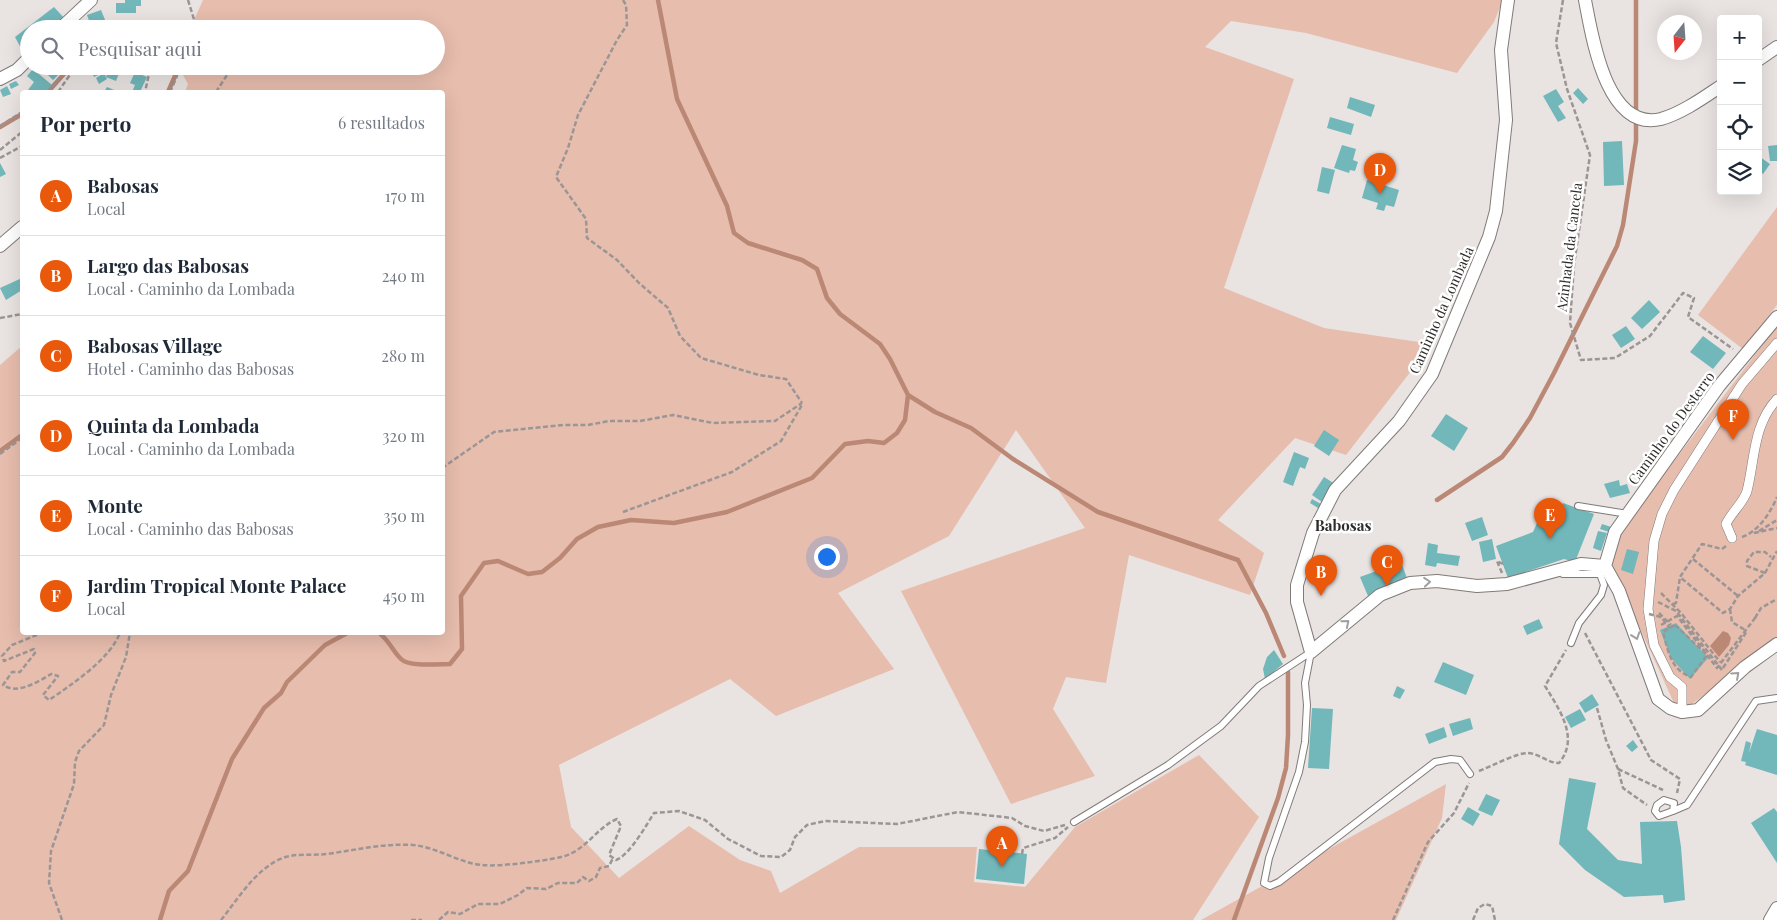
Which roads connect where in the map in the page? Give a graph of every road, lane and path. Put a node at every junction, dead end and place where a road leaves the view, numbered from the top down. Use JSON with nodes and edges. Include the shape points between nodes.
{"nodes":[{"id":1,"x":91,"y":0,"type":"edge"},
{"id":2,"x":188,"y":0,"type":"edge"},
{"id":3,"x":623,"y":0,"type":"edge"},
{"id":4,"x":1508,"y":0,"type":"edge"},
{"id":5,"x":1563,"y":0,"type":"edge"},
{"id":6,"x":1585,"y":0,"type":"edge"},
{"id":7,"x":70,"y":20,"type":"edge"},
{"id":8,"x":194,"y":20,"type":"edge"},
{"id":9,"x":1777,"y":47,"type":"edge"},
{"id":10,"x":1762,"y":57,"type":"edge"},
{"id":11,"x":20,"y":67,"type":"edge"},
{"id":12,"x":62,"y":75,"type":"edge"},
{"id":13,"x":70,"y":75,"type":"edge"},
{"id":14,"x":149,"y":75,"type":"edge"},
{"id":15,"x":177,"y":75,"type":"edge"},
{"id":16,"x":226,"y":75,"type":"edge"},
{"id":17,"x":0,"y":79,"type":"edge"},
{"id":18,"x":1717,"y":89,"type":"edge"},
{"id":19,"x":49,"y":90,"type":"edge"},
{"id":20,"x":59,"y":90,"type":"edge"},
{"id":21,"x":146,"y":90,"type":"edge"},
{"id":22,"x":171,"y":90,"type":"edge"},
{"id":23,"x":217,"y":90,"type":"edge"},
{"id":24,"x":20,"y":113,"type":"edge"},
{"id":25,"x":0,"y":126,"type":"edge"},
{"id":26,"x":20,"y":134,"type":"edge"},
{"id":27,"x":16,"y":138,"type":"junction"},
{"id":28,"x":20,"y":138,"type":"edge"},
{"id":29,"x":20,"y":147,"type":"edge"},
{"id":30,"x":0,"y":150,"type":"edge"},
{"id":31,"x":0,"y":158,"type":"edge"},
{"id":32,"x":20,"y":229,"type":"edge"},
{"id":33,"x":0,"y":246,"type":"edge"},
{"id":34,"x":20,"y":314,"type":"edge"},
{"id":35,"x":1777,"y":317,"type":"edge"},
{"id":36,"x":0,"y":318,"type":"edge"},
{"id":37,"x":1777,"y":343,"type":"edge"},
{"id":38,"x":1744,"y":357,"type":"junction"},
{"id":39,"x":1777,"y":398,"type":"edge"},
{"id":40,"x":802,"y":403,"type":"junction"},
{"id":41,"x":20,"y":439,"type":"edge"},
{"id":42,"x":0,"y":454,"type":"edge"},
{"id":43,"x":445,"y":466,"type":"edge"},
{"id":44,"x":1777,"y":497,"type":"edge"},
{"id":45,"x":1578,"y":506,"type":"dead end"},
{"id":46,"x":623,"y":512,"type":"dead end"},
{"id":47,"x":1628,"y":514,"type":"junction"},
{"id":48,"x":1777,"y":520,"type":"edge"},
{"id":49,"x":1777,"y":528,"type":"edge"},
{"id":50,"x":1758,"y":532,"type":"junction"},
{"id":51,"x":1752,"y":533,"type":"junction"},
{"id":52,"x":1733,"y":538,"type":"junction"},
{"id":53,"x":1777,"y":551,"type":"edge"},
{"id":54,"x":1771,"y":558,"type":"junction"},
{"id":55,"x":1693,"y":559,"type":"junction"},
{"id":56,"x":1503,"y":564,"type":"dead end"},
{"id":57,"x":1605,"y":566,"type":"junction"},
{"id":58,"x":1765,"y":573,"type":"junction"},
{"id":59,"x":1503,"y":574,"type":"dead end"},
{"id":60,"x":1546,"y":575,"type":"junction"},
{"id":61,"x":1680,"y":577,"type":"junction"},
{"id":62,"x":1650,"y":583,"type":"junction"},
{"id":63,"x":1738,"y":596,"type":"junction"},
{"id":64,"x":1648,"y":597,"type":"junction"},
{"id":65,"x":1777,"y":599,"type":"edge"},
{"id":66,"x":1673,"y":604,"type":"junction"},
{"id":67,"x":1730,"y":609,"type":"junction"},
{"id":68,"x":1649,"y":614,"type":"junction"},
{"id":69,"x":1755,"y":618,"type":"junction"},
{"id":70,"x":1579,"y":623,"type":"junction"},
{"id":71,"x":1670,"y":628,"type":"junction"},
{"id":72,"x":1746,"y":630,"type":"junction"},
{"id":73,"x":37,"y":635,"type":"edge"},
{"id":74,"x":119,"y":635,"type":"edge"},
{"id":75,"x":130,"y":635,"type":"edge"},
{"id":76,"x":1570,"y":643,"type":"joint"},
{"id":77,"x":1777,"y":644,"type":"edge"},
{"id":78,"x":1312,"y":652,"type":"junction"},
{"id":79,"x":1666,"y":656,"type":"dead end"},
{"id":80,"x":1719,"y":664,"type":"junction"},
{"id":81,"x":1722,"y":670,"type":"junction"},
{"id":82,"x":1719,"y":675,"type":"dead end"},
{"id":83,"x":1777,"y":698,"type":"edge"},
{"id":84,"x":1597,"y":708,"type":"dead end"},
{"id":85,"x":1682,"y":712,"type":"junction"},
{"id":86,"x":1618,"y":768,"type":"junction"},
{"id":87,"x":1470,"y":774,"type":"junction"},
{"id":88,"x":1668,"y":792,"type":"dead end"},
{"id":89,"x":1676,"y":796,"type":"dead end"},
{"id":90,"x":1655,"y":811,"type":"junction"},
{"id":91,"x":1673,"y":812,"type":"junction"},
{"id":92,"x":1074,"y":822,"type":"junction"},
{"id":93,"x":1022,"y":854,"type":"dead end"},
{"id":94,"x":613,"y":858,"type":"junction"},
{"id":95,"x":1777,"y":908,"type":"edge"},
{"id":96,"x":62,"y":920,"type":"edge"},
{"id":97,"x":221,"y":920,"type":"edge"},
{"id":98,"x":411,"y":920,"type":"edge"},
{"id":99,"x":422,"y":920,"type":"edge"},
{"id":100,"x":439,"y":920,"type":"edge"},
{"id":101,"x":1393,"y":920,"type":"edge"},
{"id":102,"x":1473,"y":920,"type":"edge"},
{"id":103,"x":1495,"y":920,"type":"edge"},
{"id":104,"x":1770,"y":920,"type":"edge"}],
"edges":[{"from":1,"to":7,"type":"street"},
{"from":2,"to":8,"type":"path"},
{"from":3,"to":40,"type":"path","via":[[627,25],[578,116],[556,178],[586,219],[587,238],[618,260],[668,308],[680,336],[701,358],[759,375],[786,379]]},
{"from":4,"to":78,"type":"street","name":"Caminho da Lombada","via":[[1501,50],[1506,120],[1496,211],[1489,237],[1432,374],[1399,421],[1335,490],[1313,533],[1297,585],[1297,602]]},
{"from":5,"to":38,"type":"path","name":"Azinhada da Cancela","via":[[1556,43],[1567,89],[1590,155],[1574,266],[1570,323],[1580,360],[1616,358],[1650,336],[1683,293],[1694,298],[1688,316]]},
{"from":6,"to":18,"type":"street","via":[[1600,67],[1613,96],[1628,113],[1645,120],[1660,119]]},
{"from":9,"to":10,"type":"street"},
{"from":11,"to":17,"type":"street"},
{"from":12,"to":19,"type":"path"},
{"from":13,"to":20,"type":"path"},
{"from":14,"to":21,"type":"path"},
{"from":15,"to":22,"type":"path"},
{"from":16,"to":23,"type":"path"},
{"from":24,"to":25,"type":"path"},
{"from":26,"to":27,"type":"path"},
{"from":27,"to":28,"type":"path"},
{"from":27,"to":30,"type":"path"},
{"from":29,"to":31,"type":"path"},
{"from":32,"to":33,"type":"street"},
{"from":34,"to":36,"type":"path"},
{"from":35,"to":38,"type":"street","name":"Caminho do Desterro"},
{"from":37,"to":62,"type":"street","via":[[1742,384],[1674,490],[1654,541]]},
{"from":38,"to":47,"type":"street","name":"Caminho do Desterro","via":[[1719,386]]},
{"from":39,"to":52,"type":"street","via":[[1768,409],[1754,446],[1746,493],[1726,524]]},
{"from":40,"to":43,"type":"path","via":[[775,421],[713,423],[673,415],[640,421],[494,432]]},
{"from":40,"to":46,"type":"path","via":[[781,441],[732,472]]},
{"from":41,"to":42,"type":"path"},
{"from":44,"to":51,"type":"path"},
{"from":45,"to":47,"type":"lane"},
{"from":47,"to":57,"type":"street","name":"Caminho do Desterro","via":[[1613,536]]},
{"from":48,"to":50,"type":"path"},
{"from":49,"to":50,"type":"path"},
{"from":50,"to":51,"type":"path"},
{"from":51,"to":52,"type":"path"},
{"from":52,"to":55,"type":"path","via":[[1722,549],[1702,544]]},
{"from":53,"to":54,"type":"path"},
{"from":54,"to":58,"type":"path"},
{"from":54,"to":58,"type":"path","via":[[1765,552],[1754,552],[1747,561],[1747,566]]},
{"from":55,"to":61,"type":"path"},
{"from":55,"to":63,"type":"path"},
{"from":56,"to":59,"type":"path","via":[[1497,561]]},
{"from":57,"to":60,"type":"street","via":[[1582,564]]},
{"from":57,"to":85,"type":"street","one_way":true,"via":[[1619,591],[1658,699]]},
{"from":58,"to":63,"type":"path"},
{"from":60,"to":70,"type":"lane","via":[[1600,574],[1604,585],[1601,595]]},
{"from":78,"to":60,"type":"street","one_way":true,"via":[[1380,594],[1410,583],[1437,581],[1477,586],[1507,584]]},
{"from":61,"to":66,"type":"path","via":[[1676,603]]},
{"from":61,"to":67,"type":"path","via":[[1723,613]]},
{"from":62,"to":64,"type":"street"},
{"from":62,"to":66,"type":"path"},
{"from":63,"to":67,"type":"path"},
{"from":64,"to":68,"type":"street"},
{"from":64,"to":80,"type":"path","via":[[1676,612]]},
{"from":65,"to":69,"type":"path","via":[[1761,608]]},
{"from":66,"to":80,"type":"path"},
{"from":67,"to":72,"type":"path","via":[[1732,622]]},
{"from":68,"to":71,"type":"path","bridge":true,"via":[[1661,617]]},
{"from":68,"to":85,"type":"street","via":[[1654,645],[1670,677],[1682,687]]},
{"from":69,"to":72,"type":"path"},
{"from":69,"to":81,"type":"path"},
{"from":70,"to":76,"type":"lane"},
{"from":70,"to":89,"type":"path","via":[[1651,760],[1680,779]]},
{"from":71,"to":71,"type":"path","via":[[1675,625],[1707,656],[1690,676],[1683,674],[1670,658],[1663,632]]},
{"from":72,"to":80,"type":"path"},
{"from":73,"to":74,"type":"path","via":[[12,645],[2,656],[4,661],[34,649],[35,653],[20,672],[12,672],[3,685],[30,686],[50,674],[58,676],[43,695],[49,700],[99,662],[116,644]]},
{"from":75,"to":96,"type":"path","via":[[126,657],[111,695],[104,725],[79,750],[74,784],[50,851],[50,883]]},
{"from":76,"to":87,"type":"path","via":[[1545,686],[1567,727],[1568,742],[1563,758],[1554,763],[1529,753],[1518,754]]},
{"from":85,"to":77,"type":"street","one_way":true,"via":[[1702,707],[1745,667]]},
{"from":78,"to":87,"type":"lane","via":[[1305,683],[1305,742],[1299,772],[1269,858],[1264,883],[1270,886],[1279,882],[1436,762],[1460,760]]},
{"from":78,"to":92,"type":"lane","via":[[1259,686],[1221,726],[1168,765]]},
{"from":79,"to":80,"type":"path","via":[[1657,629],[1677,616],[1717,668]]},
{"from":80,"to":81,"type":"path"},
{"from":81,"to":82,"type":"path"},
{"from":83,"to":91,"type":"lane","via":[[1756,701],[1687,805]]},
{"from":84,"to":86,"type":"path"},
{"from":86,"to":88,"type":"path"},
{"from":86,"to":90,"type":"path","via":[[1623,788]]},
{"from":87,"to":101,"type":"path","via":[[1468,787],[1454,813],[1428,842]]},
{"from":90,"to":91,"type":"lane","via":[[1659,816]]},
{"from":90,"to":91,"type":"lane","via":[[1657,804],[1664,800],[1674,803]]},
{"from":92,"to":93,"type":"path","via":[[1055,838],[1023,848]]},
{"from":92,"to":94,"type":"path","via":[[1044,831],[1025,826],[1012,818],[958,812],[897,824],[825,820],[807,825],[795,837],[790,850],[781,857],[762,856],[728,839],[705,820],[679,810],[654,813],[621,858]]},
{"from":94,"to":97,"type":"path","via":[[609,855],[610,850],[621,826],[617,819],[590,842],[564,857],[529,861],[482,866],[414,845],[296,854],[266,869],[239,895]]},
{"from":94,"to":100,"type":"path","via":[[609,866],[600,868],[596,877],[589,881],[583,877],[577,882],[558,883],[546,889],[527,888],[500,904],[478,904],[460,914],[448,912]]},
{"from":95,"to":104,"type":"street"},
{"from":98,"to":99,"type":"path"},
{"from":102,"to":103,"type":"path","via":[[1478,908],[1485,904],[1492,906]]}]}
